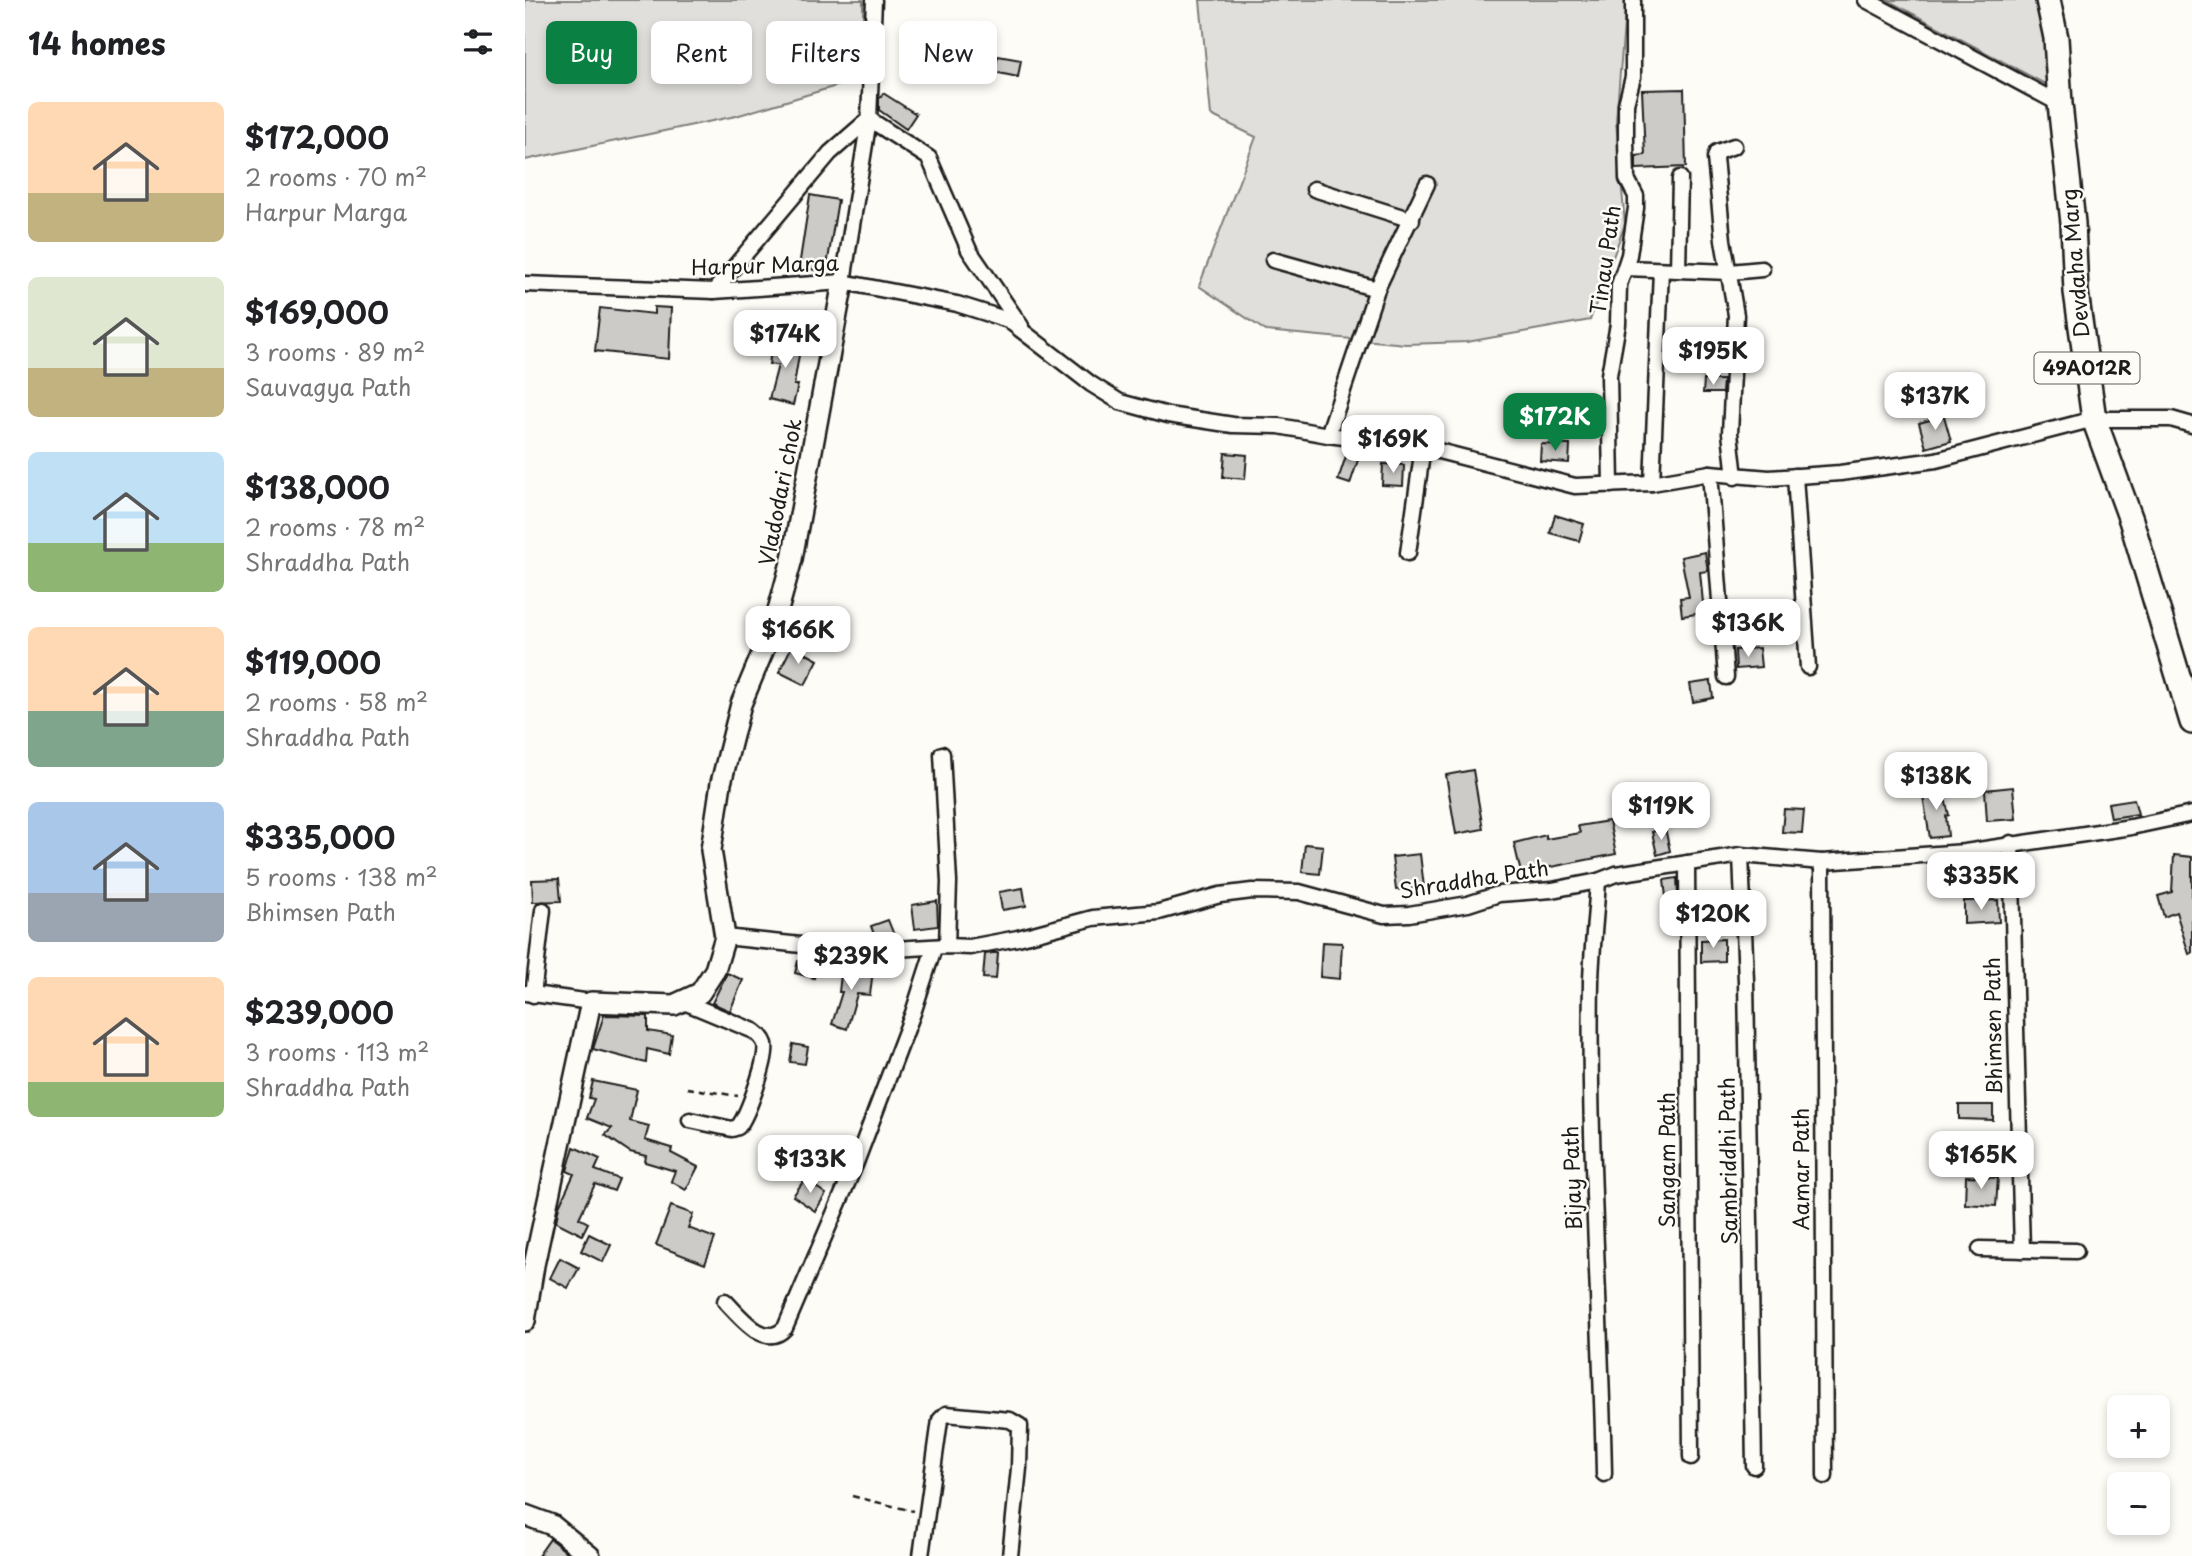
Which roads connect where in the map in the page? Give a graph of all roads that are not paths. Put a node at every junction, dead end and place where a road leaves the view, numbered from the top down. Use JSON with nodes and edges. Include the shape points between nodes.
{"nodes":[{"id":1,"x":874,"y":0,"type":"edge"},
{"id":2,"x":1633,"y":0,"type":"edge"},
{"id":3,"x":1866,"y":0,"type":"edge"},
{"id":4,"x":2047,"y":0,"type":"edge"},
{"id":5,"x":2060,"y":104,"type":"junction"},
{"id":6,"x":869,"y":120,"type":"junction"},
{"id":7,"x":1734,"y":146,"type":"dead end"},
{"id":8,"x":1680,"y":178,"type":"dead end"},
{"id":9,"x":1427,"y":184,"type":"dead end"},
{"id":10,"x":1314,"y":189,"type":"dead end"},
{"id":11,"x":1412,"y":220,"type":"junction"},
{"id":12,"x":1273,"y":260,"type":"dead end"},
{"id":13,"x":1625,"y":268,"type":"junction"},
{"id":14,"x":1762,"y":269,"type":"dead end"},
{"id":15,"x":1661,"y":270,"type":"junction"},
{"id":16,"x":1678,"y":270,"type":"junction"},
{"id":17,"x":1730,"y":272,"type":"junction"},
{"id":18,"x":843,"y":282,"type":"junction"},
{"id":19,"x":525,"y":284,"type":"edge"},
{"id":20,"x":1377,"y":289,"type":"junction"},
{"id":21,"x":714,"y":291,"type":"junction"},
{"id":22,"x":1027,"y":335,"type":"junction"},
{"id":23,"x":2094,"y":419,"type":"junction"},
{"id":24,"x":2192,"y":425,"type":"edge"},
{"id":25,"x":1328,"y":435,"type":"junction"},
{"id":26,"x":1423,"y":447,"type":"junction"},
{"id":27,"x":1710,"y":473,"type":"junction"},
{"id":28,"x":1795,"y":476,"type":"junction"},
{"id":29,"x":1735,"y":477,"type":"junction"},
{"id":30,"x":1651,"y":483,"type":"junction"},
{"id":31,"x":1611,"y":485,"type":"junction"},
{"id":32,"x":1408,"y":553,"type":"dead end"},
{"id":33,"x":1808,"y":667,"type":"dead end"},
{"id":34,"x":1726,"y":677,"type":"dead end"},
{"id":35,"x":2192,"y":722,"type":"edge"},
{"id":36,"x":942,"y":754,"type":"dead end"},
{"id":37,"x":2192,"y":814,"type":"edge"},
{"id":38,"x":2011,"y":843,"type":"junction"},
{"id":39,"x":1741,"y":855,"type":"junction"},
{"id":40,"x":1822,"y":862,"type":"junction"},
{"id":41,"x":1687,"y":863,"type":"junction"},
{"id":42,"x":1598,"y":881,"type":"junction"},
{"id":43,"x":543,"y":909,"type":"dead end"},
{"id":44,"x":725,"y":937,"type":"junction"},
{"id":45,"x":941,"y":947,"type":"junction"},
{"id":46,"x":529,"y":994,"type":"edge"},
{"id":47,"x":591,"y":1002,"type":"junction"},
{"id":48,"x":684,"y":1002,"type":"junction"},
{"id":49,"x":690,"y":1120,"type":"dead end"},
{"id":50,"x":1980,"y":1249,"type":"dead end"},
{"id":51,"x":2022,"y":1250,"type":"junction"},
{"id":52,"x":2076,"y":1251,"type":"dead end"},
{"id":53,"x":725,"y":1301,"type":"dead end"},
{"id":54,"x":525,"y":1321,"type":"edge"},
{"id":55,"x":1691,"y":1457,"type":"dead end"},
{"id":56,"x":1754,"y":1466,"type":"dead end"},
{"id":57,"x":1604,"y":1474,"type":"dead end"},
{"id":58,"x":1825,"y":1476,"type":"dead end"},
{"id":59,"x":525,"y":1515,"type":"edge"},
{"id":60,"x":590,"y":1556,"type":"edge"},
{"id":61,"x":921,"y":1556,"type":"edge"},
{"id":62,"x":1010,"y":1556,"type":"edge"}],
"edges":[{"from":1,"to":6,"type":"street","name":"Vladodari chok"},
{"from":2,"to":13,"type":"street","name":"Tinau Path","via":[[1633,77],[1626,104],[1626,141],[1627,178],[1636,208]]},
{"from":3,"to":5,"type":"street"},
{"from":4,"to":5,"type":"main road","name":"Devdaha Marg","number":"49A012R","via":[[2056,38]]},
{"from":5,"to":23,"type":"main road","name":"Devdaha Marg","number":"49A012R","via":[[2076,292]]},
{"from":6,"to":18,"type":"street","name":"Vladodari chok"},
{"from":6,"to":21,"type":"street","via":[[830,153]]},
{"from":6,"to":22,"type":"street","via":[[929,158],[969,250]]},
{"from":7,"to":17,"type":"street","via":[[1717,152],[1715,158]]},
{"from":8,"to":16,"type":"street"},
{"from":9,"to":11,"type":"street"},
{"from":10,"to":11,"type":"street"},
{"from":11,"to":20,"type":"street"},
{"from":12,"to":20,"type":"street"},
{"from":13,"to":15,"type":"street"},
{"from":13,"to":31,"type":"street","name":"Tinau Path","via":[[1609,375]]},
{"from":14,"to":17,"type":"street"},
{"from":15,"to":16,"type":"street"},
{"from":15,"to":30,"type":"street"},
{"from":16,"to":17,"type":"street"},
{"from":17,"to":29,"type":"street","via":[[1736,315],[1730,433]]},
{"from":18,"to":21,"type":"street","name":"Harpur Marga"},
{"from":18,"to":22,"type":"street","name":"Harpur Marga","via":[[957,303],[1008,320]]},
{"from":18,"to":44,"type":"street","name":"Vladodari chok","via":[[792,559],[774,625],[741,704],[720,783],[711,850]]},
{"from":19,"to":21,"type":"street","name":"Harpur Marga"},
{"from":20,"to":25,"type":"street"},
{"from":22,"to":25,"type":"street","name":"Harpur Marga","via":[[1120,401],[1168,415]]},
{"from":23,"to":24,"type":"street","name":"Harpur Marga","via":[[2171,419]]},
{"from":23,"to":28,"type":"street","name":"Harpur Marga","via":[[1936,460]]},
{"from":23,"to":35,"type":"main road","name":"Devdaha Marg","number":"49A012R","via":[[2131,520]]},
{"from":25,"to":26,"type":"street","name":"Harpur Marga"},
{"from":26,"to":31,"type":"street","name":"Harpur Marga","via":[[1575,486]]},
{"from":26,"to":32,"type":"street"},
{"from":27,"to":29,"type":"street","name":"Harpur Marga"},
{"from":27,"to":30,"type":"street","name":"Harpur Marga"},
{"from":27,"to":34,"type":"street"},
{"from":28,"to":29,"type":"street","name":"Harpur Marga"},
{"from":28,"to":33,"type":"street"},
{"from":30,"to":31,"type":"street","name":"Harpur Marga"},
{"from":36,"to":45,"type":"street","via":[[949,882]]},
{"from":37,"to":38,"type":"street","name":"Shraddha Path"},
{"from":38,"to":40,"type":"street","name":"Shraddha Path","via":[[1965,852]]},
{"from":38,"to":51,"type":"street","name":"Bhimsen Path"},
{"from":39,"to":40,"type":"street","name":"Shraddha Path"},
{"from":39,"to":41,"type":"street","name":"Shraddha Path"},
{"from":39,"to":56,"type":"street","name":"Sambriddhi Path"},
{"from":40,"to":58,"type":"street","name":"Aamar Path"},
{"from":41,"to":42,"type":"street","name":"Shraddha Path"},
{"from":41,"to":55,"type":"street","name":"Sangam Path"},
{"from":42,"to":45,"type":"street","name":"Shraddha Path","via":[[1384,915],[1299,892],[1252,891],[1159,912],[1093,918],[970,947]]},
{"from":42,"to":57,"type":"street","name":"Bijay Path","via":[[1591,979],[1592,1151]]},
{"from":43,"to":46,"type":"street"},
{"from":44,"to":45,"type":"street","name":"Shraddha Path","via":[[857,951]]},
{"from":44,"to":48,"type":"street","name":"Vladodari chok","via":[[715,970],[700,993]]},
{"from":45,"to":53,"type":"street","via":[[785,1328],[779,1335],[759,1333]]},
{"from":46,"to":47,"type":"street"},
{"from":47,"to":48,"type":"street"},
{"from":47,"to":54,"type":"street"},
{"from":48,"to":49,"type":"street","via":[[761,1036],[764,1053],[738,1126],[732,1129]]},
{"from":50,"to":51,"type":"street"},
{"from":51,"to":52,"type":"street"},
{"from":59,"to":60,"type":"street","via":[[552,1525]]},
{"from":61,"to":62,"type":"street","via":[[943,1416],[1010,1420],[1020,1426]]}]}
